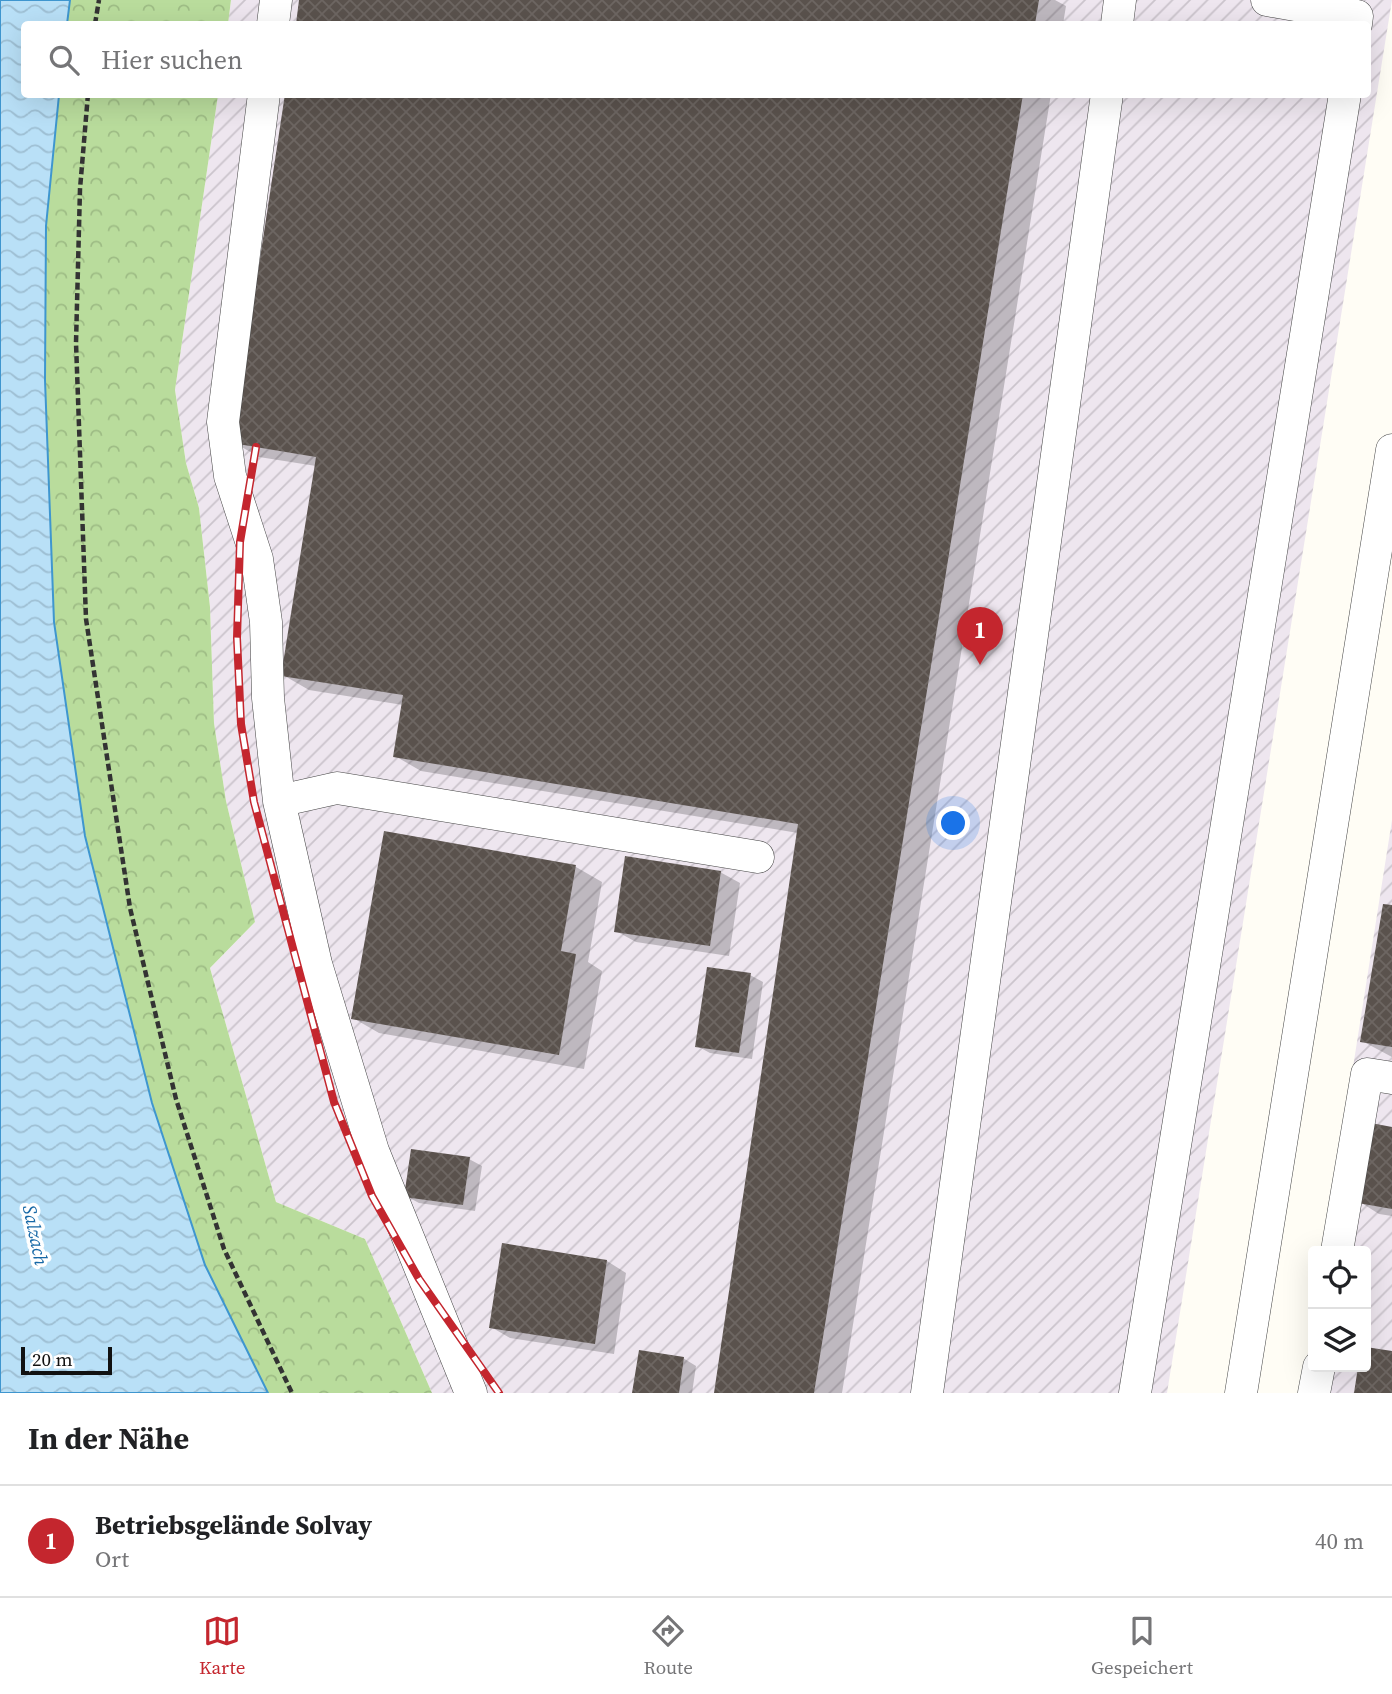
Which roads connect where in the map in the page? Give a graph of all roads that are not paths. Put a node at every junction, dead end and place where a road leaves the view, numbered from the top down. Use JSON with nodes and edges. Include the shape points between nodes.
{"nodes":[{"id":1,"x":276,"y":0,"type":"edge"},
{"id":2,"x":1120,"y":0,"type":"edge"},
{"id":3,"x":1267,"y":0,"type":"edge"},
{"id":4,"x":273,"y":21,"type":"edge"},
{"id":5,"x":1117,"y":21,"type":"edge"},
{"id":6,"x":1356,"y":21,"type":"edge"},
{"id":7,"x":264,"y":98,"type":"edge"},
{"id":8,"x":1106,"y":98,"type":"edge"},
{"id":9,"x":1344,"y":98,"type":"edge"},
{"id":10,"x":1392,"y":450,"type":"edge"},
{"id":11,"x":279,"y":801,"type":"junction"},
{"id":12,"x":758,"y":857,"type":"dead end"},
{"id":13,"x":1392,"y":1078,"type":"edge"},
{"id":14,"x":1339,"y":1246,"type":"edge"},
{"id":15,"x":1317,"y":1372,"type":"edge"},
{"id":16,"x":471,"y":1393,"type":"edge"},
{"id":17,"x":928,"y":1393,"type":"edge"},
{"id":18,"x":1135,"y":1393,"type":"edge"},
{"id":19,"x":1241,"y":1393,"type":"edge"},
{"id":20,"x":1314,"y":1393,"type":"edge"}],
"edges":[{"from":1,"to":4,"type":"lane"},
{"from":2,"to":5,"type":"lane"},
{"from":3,"to":6,"type":"lane","via":[[1357,16]]},
{"from":7,"to":11,"type":"lane","via":[[223,422],[230,476],[257,559]]},
{"from":8,"to":17,"type":"lane"},
{"from":9,"to":18,"type":"lane"},
{"from":10,"to":19,"type":"lane"},
{"from":11,"to":12,"type":"lane","via":[[337,788]]},
{"from":11,"to":16,"type":"lane","via":[[316,964],[373,1151]]},
{"from":13,"to":14,"type":"lane","via":[[1367,1074]]},
{"from":15,"to":20,"type":"lane"}]}
